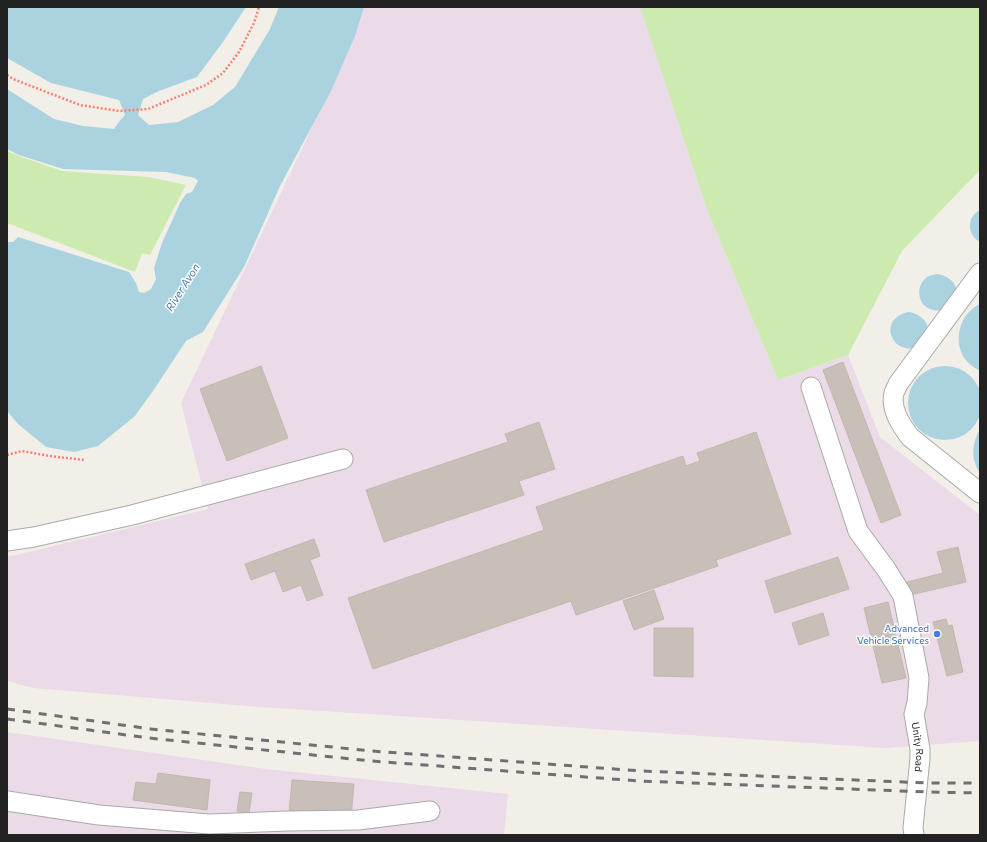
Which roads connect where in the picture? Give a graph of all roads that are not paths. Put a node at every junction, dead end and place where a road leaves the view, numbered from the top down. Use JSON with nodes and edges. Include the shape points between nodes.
{"nodes":[{"id":1,"x":980,"y":273,"type":"edge"},
{"id":2,"x":811,"y":387,"type":"dead end"},
{"id":3,"x":343,"y":459,"type":"dead end"},
{"id":4,"x":980,"y":493,"type":"edge"},
{"id":5,"x":7,"y":541,"type":"edge"},
{"id":6,"x":7,"y":801,"type":"edge"},
{"id":7,"x":430,"y":812,"type":"dead end"},
{"id":8,"x":914,"y":835,"type":"edge"}],
"edges":[{"from":1,"to":4,"type":"street","via":[[898,384],[894,394],[894,408],[910,437]]},
{"from":2,"to":8,"type":"street","name":"Unity Road","via":[[858,531],[903,596],[919,678],[914,714],[920,749]]},
{"from":3,"to":5,"type":"street","via":[[132,515]]},
{"from":6,"to":7,"type":"street","via":[[99,815],[209,824],[358,820]]}]}
